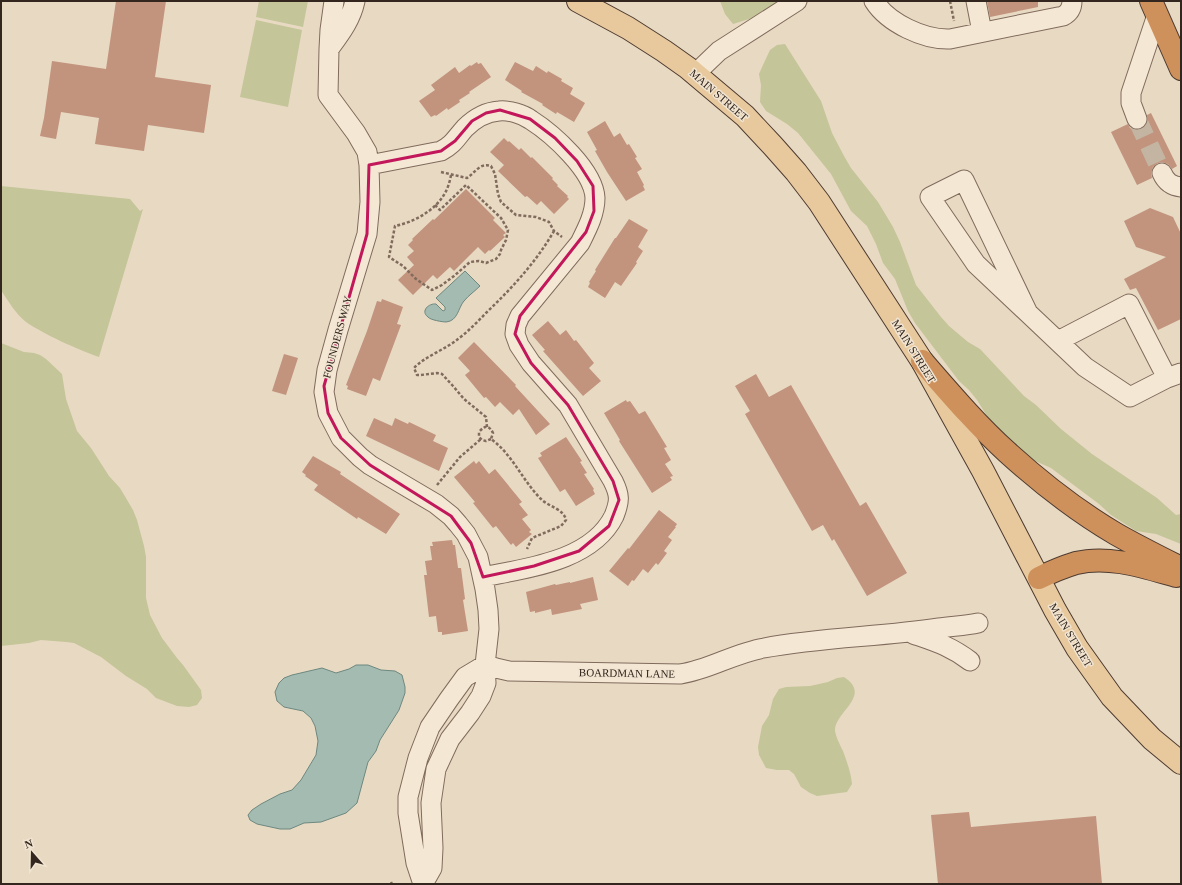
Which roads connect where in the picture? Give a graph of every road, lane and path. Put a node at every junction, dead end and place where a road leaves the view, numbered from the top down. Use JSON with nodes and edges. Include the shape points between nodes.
{"nodes":[{"id":1,"x":334,"y":1,"type":"edge"},
{"id":2,"x":355,"y":1,"type":"edge"},
{"id":3,"x":578,"y":1,"type":"edge"},
{"id":4,"x":797,"y":1,"type":"edge"},
{"id":5,"x":874,"y":1,"type":"edge"},
{"id":6,"x":950,"y":1,"type":"edge"},
{"id":7,"x":976,"y":1,"type":"edge"},
{"id":8,"x":1072,"y":1,"type":"edge"},
{"id":9,"x":1154,"y":8,"type":"edge"},
{"id":10,"x":955,"y":24,"type":"dead end"},
{"id":11,"x":982,"y":32,"type":"junction"},
{"id":12,"x":329,"y":49,"type":"junction"},
{"id":13,"x":1181,"y":69,"type":"edge"},
{"id":14,"x":695,"y":74,"type":"junction"},
{"id":15,"x":1137,"y":120,"type":"tunnel mouth"},
{"id":16,"x":369,"y":165,"type":"junction"},
{"id":17,"x":441,"y":172,"type":"dead end"},
{"id":18,"x":1162,"y":173,"type":"tunnel mouth"},
{"id":19,"x":452,"y":175,"type":"junction"},
{"id":20,"x":1181,"y":187,"type":"edge"},
{"id":21,"x":435,"y":205,"type":"junction"},
{"id":22,"x":554,"y":232,"type":"junction"},
{"id":23,"x":576,"y":248,"type":"junction"},
{"id":24,"x":1028,"y":314,"type":"junction"},
{"id":25,"x":1058,"y":341,"type":"junction"},
{"id":26,"x":922,"y":361,"type":"junction"},
{"id":27,"x":1174,"y":375,"type":"edge"},
{"id":28,"x":487,"y":427,"type":"junction"},
{"id":29,"x":481,"y":439,"type":"junction"},
{"id":30,"x":491,"y":439,"type":"junction"},
{"id":31,"x":426,"y":498,"type":"junction"},
{"id":32,"x":525,"y":552,"type":"dead end"},
{"id":33,"x":1181,"y":568,"type":"edge"},
{"id":34,"x":483,"y":577,"type":"junction"},
{"id":35,"x":1181,"y":577,"type":"edge"},
{"id":36,"x":1039,"y":578,"type":"junction"},
{"id":37,"x":978,"y":623,"type":"dead end"},
{"id":38,"x":908,"y":632,"type":"junction"},
{"id":39,"x":970,"y":661,"type":"dead end"},
{"id":40,"x":485,"y":665,"type":"junction"},
{"id":41,"x":1181,"y":763,"type":"edge"},
{"id":42,"x":423,"y":884,"type":"edge"}],
"edges":[{"from":1,"to":12,"type":"street","name":"FOUNDERS WAY"},
{"from":2,"to":12,"type":"street","via":[[345,26]]},
{"from":3,"to":14,"type":"main road","name":"MAIN STREET","via":[[628,28]]},
{"from":4,"to":14,"type":"street","via":[[718,51]]},
{"from":5,"to":11,"type":"street","via":[[899,24],[934,38],[950,39]]},
{"from":6,"to":10,"type":"path"},
{"from":7,"to":11,"type":"street"},
{"from":8,"to":11,"type":"street","via":[[1070,10],[1063,16]]},
{"from":9,"to":13,"type":"highway"},
{"from":9,"to":15,"type":"street","via":[[1131,93],[1131,103]]},
{"from":12,"to":16,"type":"street","name":"FOUNDERS WAY","via":[[328,95],[362,143],[367,152]]},
{"from":14,"to":26,"type":"main road","name":"MAIN STREET","via":[[745,116],[796,172],[819,202]]},
{"from":16,"to":23,"type":"street","via":[[441,151],[455,141],[472,121],[486,114],[500,110],[517,113],[530,119],[555,138],[577,161],[593,186],[594,211]]},
{"from":16,"to":31,"type":"street","name":"FOUNDERS WAY","via":[[370,202],[367,234],[327,370],[325,399],[328,413],[341,438],[350,448],[370,466]]},
{"from":17,"to":19,"type":"path"},
{"from":18,"to":20,"type":"street","via":[[1170,184]]},
{"from":19,"to":21,"type":"path","via":[[445,194]]},
{"from":19,"to":22,"type":"path","via":[[467,178],[483,165],[491,166],[501,202],[516,215],[536,217],[549,222]]},
{"from":21,"to":21,"type":"path","via":[[410,222],[395,226],[389,257],[432,290],[470,262],[486,263],[496,259],[508,230],[501,218],[466,185],[440,210]]},
{"from":22,"to":23,"type":"path"},
{"from":22,"to":28,"type":"path","via":[[533,264],[504,296],[461,337],[414,368],[417,374],[421,375],[442,374],[464,400],[486,417]]},
{"from":23,"to":34,"type":"street","via":[[520,316],[515,334],[525,354],[568,405],[614,481],[620,500],[609,526],[579,551],[534,566]]},
{"from":24,"to":24,"type":"street","via":[[976,264],[930,197],[964,180]]},
{"from":24,"to":25,"type":"street"},
{"from":25,"to":27,"type":"street","via":[[1085,367],[1130,397]]},
{"from":25,"to":27,"type":"street","via":[[1129,304]]},
{"from":26,"to":33,"type":"highway","via":[[981,426],[1029,472],[1115,534]]},
{"from":26,"to":36,"type":"main road","name":"MAIN STREET"},
{"from":28,"to":29,"type":"path","via":[[479,432]]},
{"from":28,"to":30,"type":"path","via":[[493,433]]},
{"from":29,"to":30,"type":"path","via":[[486,442]]},
{"from":29,"to":31,"type":"path","via":[[460,457]]},
{"from":30,"to":32,"type":"path","via":[[510,457],[537,496],[544,503],[561,511],[566,520],[561,526],[532,538]]},
{"from":31,"to":34,"type":"street","name":"FOUNDERS WAY","via":[[451,516],[466,534],[478,557]]},
{"from":34,"to":40,"type":"street","name":"FOUNDERS WAY","via":[[489,629]]},
{"from":35,"to":36,"type":"highway","via":[[1103,560],[1068,565]]},
{"from":36,"to":41,"type":"main road","name":"MAIN STREET","via":[[1078,648],[1112,697],[1152,739]]},
{"from":37,"to":38,"type":"street","name":"BOARDMAN LANE"},
{"from":38,"to":39,"type":"street","name":"BOARDMAN LANE","via":[[942,644]]},
{"from":38,"to":40,"type":"street","name":"BOARDMAN LANE","via":[[763,648],[680,674],[509,671]]},
{"from":40,"to":42,"type":"street","name":"FOUNDERS WAY","via":[[486,683],[481,696],[450,738],[436,769],[431,803],[432,868]]},
{"from":40,"to":42,"type":"street","name":"FOUNDERS WAY","via":[[465,677],[449,699],[430,727],[418,758],[408,797],[408,813],[416,863]]}]}
